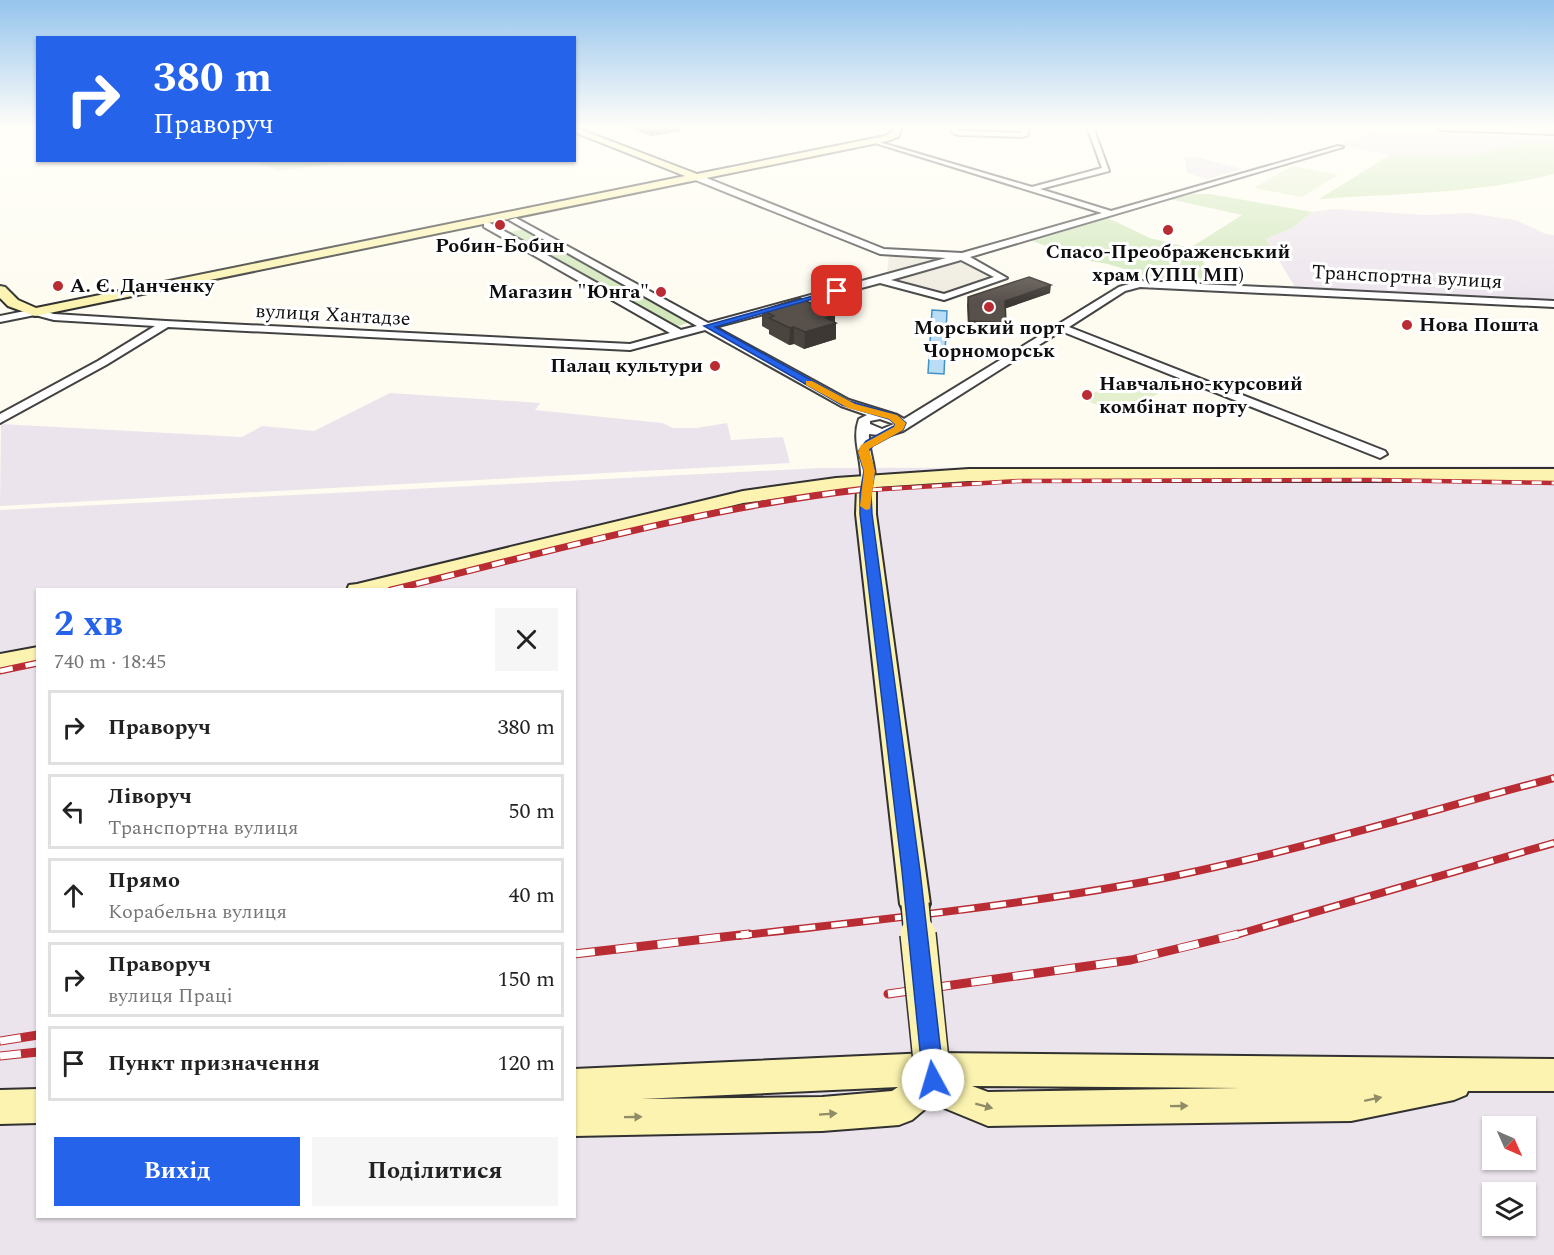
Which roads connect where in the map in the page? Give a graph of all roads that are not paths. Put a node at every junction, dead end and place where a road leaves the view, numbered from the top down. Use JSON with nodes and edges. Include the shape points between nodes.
{"nodes":[{"id":1,"x":654,"y":186,"type":"edge"},
{"id":2,"x":714,"y":186,"type":"edge"},
{"id":3,"x":1020,"y":186,"type":"edge"},
{"id":4,"x":1044,"y":186,"type":"edge"},
{"id":5,"x":1206,"y":186,"type":"edge"},
{"id":6,"x":1031,"y":189,"type":"junction"},
{"id":7,"x":1110,"y":213,"type":"junction"},
{"id":8,"x":513,"y":220,"type":"dead end"},
{"id":9,"x":486,"y":225,"type":"dead end"},
{"id":10,"x":961,"y":256,"type":"junction"},
{"id":11,"x":881,"y":266,"type":"junction"},
{"id":12,"x":0,"y":290,"type":"edge"},
{"id":13,"x":1554,"y":304,"type":"edge"},
{"id":14,"x":35,"y":312,"type":"junction"},
{"id":15,"x":0,"y":320,"type":"edge"},
{"id":16,"x":166,"y":324,"type":"junction"},
{"id":17,"x":708,"y":326,"type":"junction"},
{"id":18,"x":1060,"y":327,"type":"junction"},
{"id":19,"x":680,"y":334,"type":"junction"},
{"id":20,"x":845,"y":403,"type":"junction"},
{"id":21,"x":933,"y":408,"type":"junction"},
{"id":22,"x":884,"y":416,"type":"junction"},
{"id":23,"x":0,"y":419,"type":"edge"},
{"id":24,"x":863,"y":424,"type":"junction"},
{"id":25,"x":897,"y":429,"type":"junction"},
{"id":26,"x":863,"y":452,"type":"junction"},
{"id":27,"x":1380,"y":454,"type":"dead end"},
{"id":28,"x":1554,"y":475,"type":"edge"},
{"id":29,"x":868,"y":482,"type":"junction"},
{"id":30,"x":365,"y":588,"type":"edge"},
{"id":31,"x":36,"y":654,"type":"edge"},
{"id":32,"x":0,"y":662,"type":"edge"},
{"id":33,"x":1499,"y":1074,"type":"junction"},
{"id":34,"x":1554,"y":1075,"type":"edge"},
{"id":35,"x":933,"y":1080,"type":"junction"},
{"id":36,"x":576,"y":1086,"type":"edge"},
{"id":37,"x":36,"y":1106,"type":"edge"},
{"id":38,"x":0,"y":1107,"type":"edge"},
{"id":39,"x":576,"y":1118,"type":"edge"}],
"edges":[{"from":1,"to":14,"type":"street"},
{"from":2,"to":11,"type":"street"},
{"from":3,"to":6,"type":"street"},
{"from":4,"to":6,"type":"street"},
{"from":5,"to":7,"type":"street","name":"вулиця Хантадзе"},
{"from":6,"to":7,"type":"street"},
{"from":7,"to":10,"type":"street","name":"вулиця Хантадзе"},
{"from":8,"to":17,"type":"street"},
{"from":9,"to":19,"type":"street"},
{"from":10,"to":11,"type":"street","name":"вулиця Хантадзе"},
{"from":10,"to":11,"type":"street"},
{"from":10,"to":11,"type":"street","via":[[1002,278],[944,297]]},
{"from":11,"to":17,"type":"street","name":"вулиця Хантадзе"},
{"from":12,"to":14,"type":"street","via":[[13,303]]},
{"from":13,"to":18,"type":"street","name":"Транспортна вулиця","via":[[1150,284],[1122,289]]},
{"from":14,"to":15,"type":"street"},
{"from":14,"to":16,"type":"street","name":"вулиця Хантадзе","via":[[54,317]]},
{"from":16,"to":19,"type":"street","name":"вулиця Хантадзе","via":[[630,347]]},
{"from":16,"to":23,"type":"street"},
{"from":17,"to":19,"type":"street","name":"вулиця Хантадзе"},
{"from":17,"to":20,"type":"street"},
{"from":18,"to":21,"type":"street","name":"Транспортна вулиця"},
{"from":18,"to":27,"type":"street"},
{"from":20,"to":22,"type":"street","name":"Транспортна вулиця"},
{"from":20,"to":24,"type":"street"},
{"from":21,"to":22,"type":"street","name":"Транспортна вулиця"},
{"from":21,"to":25,"type":"street","name":"Транспортна вулиця"},
{"from":22,"to":24,"type":"street","via":[[868,417]]},
{"from":22,"to":25,"type":"street","via":[[898,420]]},
{"from":24,"to":25,"type":"street","via":[[877,432]]},
{"from":24,"to":26,"type":"street"},
{"from":25,"to":26,"type":"street","name":"Транспортна вулиця","via":[[869,443]]},
{"from":26,"to":29,"type":"street"},
{"from":28,"to":29,"type":"street","via":[[979,475]]},
{"from":29,"to":30,"type":"street","via":[[743,497]]},
{"from":29,"to":35,"type":"street","bridge":true,"via":[[866,514]]},
{"from":31,"to":32,"type":"street"},
{"from":33,"to":34,"type":"street"},
{"from":35,"to":33,"type":"street","one_way":true,"via":[[948,1094],[988,1109],[1351,1104]]},
{"from":33,"to":36,"type":"street","via":[[929,1069]]},
{"from":39,"to":35,"type":"street","one_way":true,"via":[[822,1114],[899,1108]]},
{"from":37,"to":38,"type":"street"}]}
